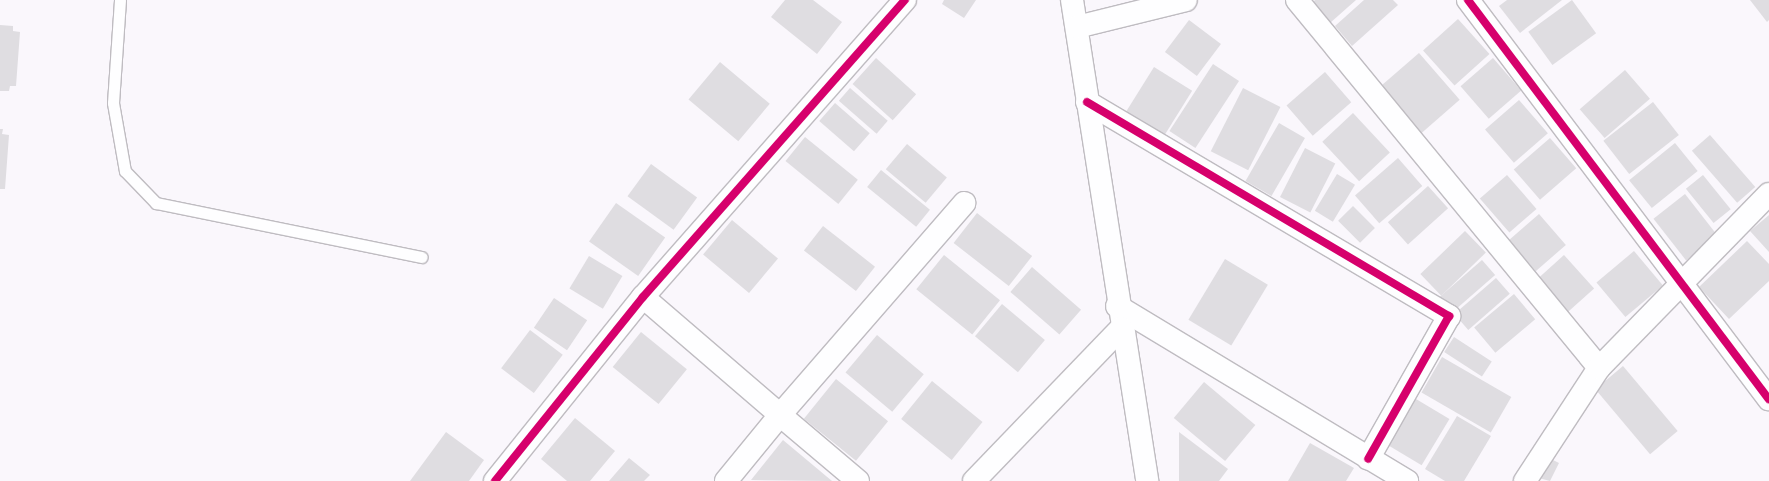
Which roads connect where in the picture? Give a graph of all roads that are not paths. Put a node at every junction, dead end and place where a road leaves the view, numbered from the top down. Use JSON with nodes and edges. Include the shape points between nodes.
{"nodes":[{"id":1,"x":120,"y":0,"type":"edge"},
{"id":2,"x":906,"y":0,"type":"edge"},
{"id":3,"x":1072,"y":0,"type":"edge"},
{"id":4,"x":1186,"y":0,"type":"edge"},
{"id":5,"x":1297,"y":0,"type":"edge"},
{"id":6,"x":1468,"y":0,"type":"edge"},
{"id":7,"x":1077,"y":27,"type":"junction"},
{"id":8,"x":1087,"y":102,"type":"junction"},
{"id":9,"x":1769,"y":194,"type":"edge"},
{"id":10,"x":964,"y":203,"type":"dead end"},
{"id":11,"x":422,"y":257,"type":"dead end"},
{"id":12,"x":1683,"y":283,"type":"junction"},
{"id":13,"x":643,"y":297,"type":"junction"},
{"id":14,"x":1117,"y":306,"type":"junction"},
{"id":15,"x":1121,"y":328,"type":"junction"},
{"id":16,"x":1599,"y":368,"type":"junction"},
{"id":17,"x":1769,"y":399,"type":"edge"},
{"id":18,"x":780,"y":415,"type":"junction"},
{"id":19,"x":1368,"y":459,"type":"junction"},
{"id":20,"x":495,"y":481,"type":"edge"},
{"id":21,"x":726,"y":481,"type":"edge"},
{"id":22,"x":858,"y":481,"type":"edge"},
{"id":23,"x":974,"y":481,"type":"edge"},
{"id":24,"x":1146,"y":481,"type":"edge"},
{"id":25,"x":1407,"y":481,"type":"edge"},
{"id":26,"x":1525,"y":481,"type":"edge"}],
"edges":[{"from":1,"to":11,"type":"lane","via":[[112,102],[125,171],[156,203]]},
{"from":2,"to":13,"type":"street"},
{"from":3,"to":7,"type":"street"},
{"from":4,"to":7,"type":"street"},
{"from":5,"to":16,"type":"street"},
{"from":6,"to":12,"type":"street"},
{"from":7,"to":8,"type":"street"},
{"from":8,"to":14,"type":"street"},
{"from":8,"to":19,"type":"street","via":[[1449,316]]},
{"from":9,"to":12,"type":"street"},
{"from":10,"to":18,"type":"street"},
{"from":12,"to":16,"type":"street"},
{"from":12,"to":17,"type":"street"},
{"from":13,"to":18,"type":"street"},
{"from":13,"to":20,"type":"street"},
{"from":14,"to":15,"type":"street"},
{"from":14,"to":19,"type":"street"},
{"from":15,"to":23,"type":"street"},
{"from":15,"to":24,"type":"street"},
{"from":16,"to":26,"type":"street"},
{"from":18,"to":21,"type":"street"},
{"from":18,"to":22,"type":"street"},
{"from":19,"to":25,"type":"street"}]}
